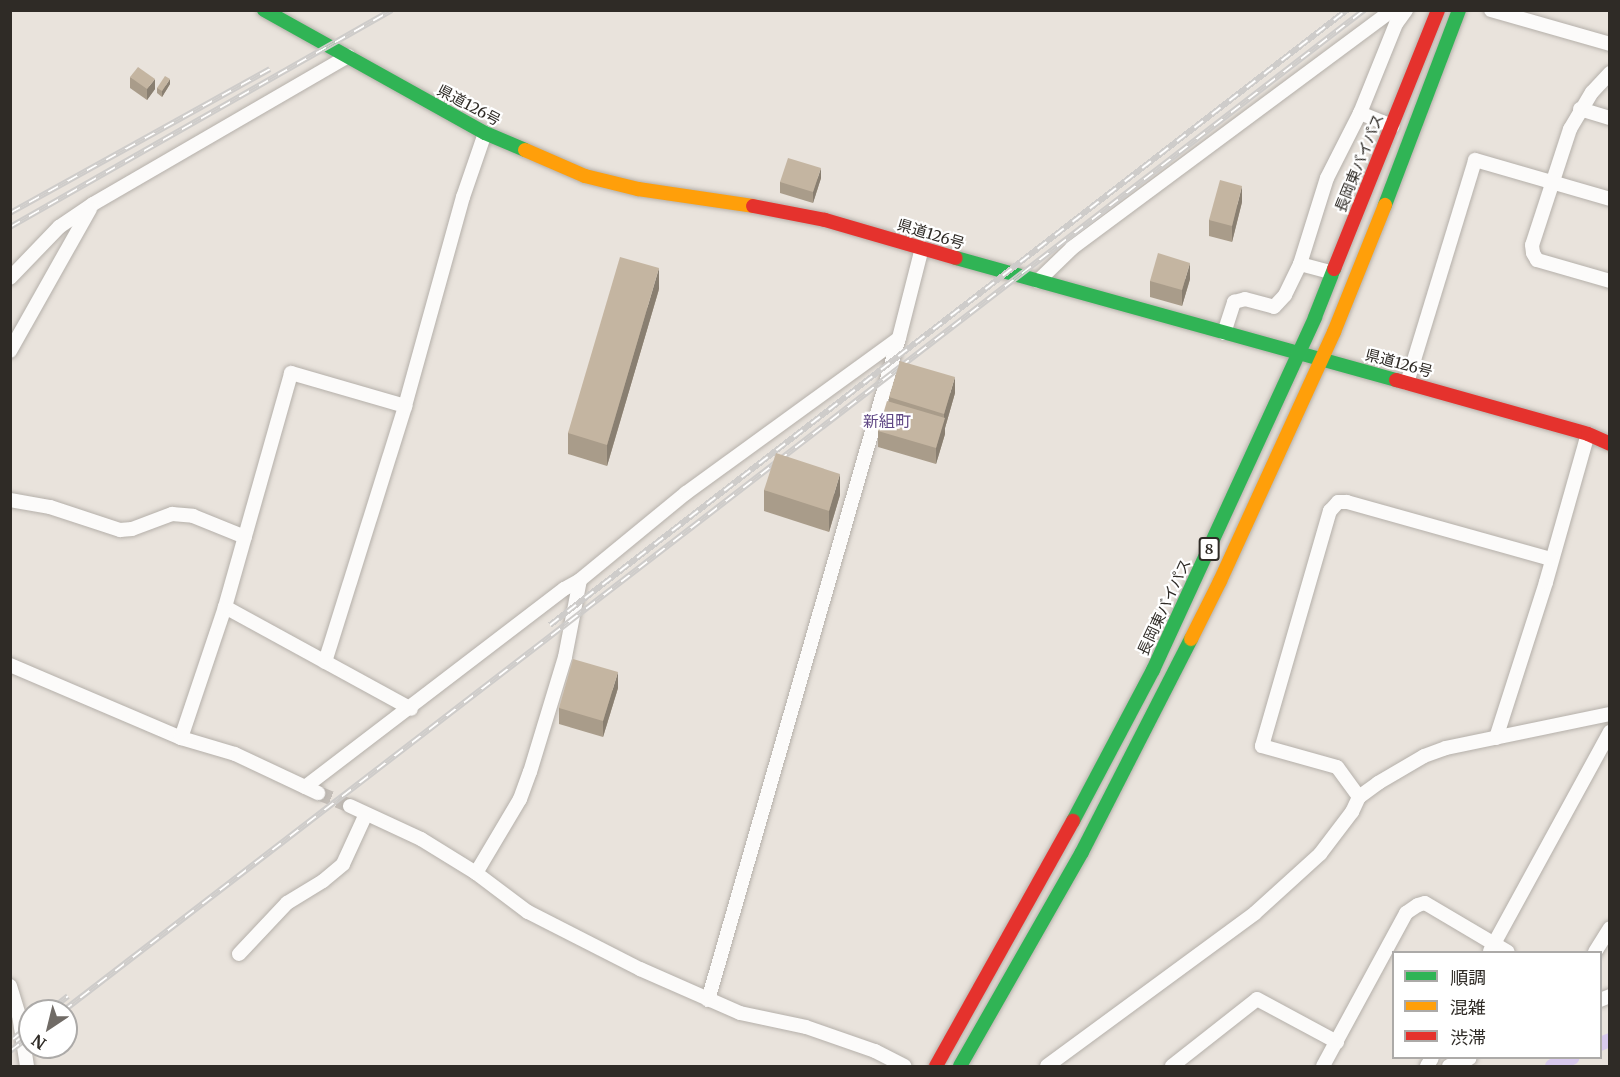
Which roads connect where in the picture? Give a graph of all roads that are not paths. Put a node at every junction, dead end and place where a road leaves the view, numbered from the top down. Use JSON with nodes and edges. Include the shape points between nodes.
{"nodes":[{"id":1,"x":264,"y":10,"type":"edge"},
{"id":2,"x":1392,"y":10,"type":"edge"},
{"id":3,"x":1406,"y":10,"type":"edge"},
{"id":4,"x":1438,"y":10,"type":"edge"},
{"id":5,"x":1459,"y":10,"type":"edge"},
{"id":6,"x":1491,"y":10,"type":"edge"},
{"id":7,"x":1610,"y":44,"type":"edge"},
{"id":8,"x":348,"y":56,"type":"junction"},
{"id":9,"x":1610,"y":74,"type":"edge"},
{"id":10,"x":1580,"y":109,"type":"junction"},
{"id":11,"x":1360,"y":113,"type":"junction"},
{"id":12,"x":1610,"y":118,"type":"edge"},
{"id":13,"x":1392,"y":126,"type":"junction"},
{"id":14,"x":485,"y":133,"type":"junction"},
{"id":15,"x":1551,"y":183,"type":"junction"},
{"id":16,"x":1610,"y":199,"type":"edge"},
{"id":17,"x":93,"y":204,"type":"junction"},
{"id":18,"x":922,"y":248,"type":"junction"},
{"id":19,"x":1300,"y":264,"type":"junction"},
{"id":20,"x":1333,"y":273,"type":"junction"},
{"id":21,"x":10,"y":278,"type":"edge"},
{"id":22,"x":1610,"y":280,"type":"edge"},
{"id":23,"x":1038,"y":282,"type":"junction"},
{"id":24,"x":1224,"y":333,"type":"junction"},
{"id":25,"x":899,"y":338,"type":"junction"},
{"id":26,"x":10,"y":351,"type":"edge"},
{"id":27,"x":1297,"y":352,"type":"junction"},
{"id":28,"x":1321,"y":359,"type":"junction"},
{"id":29,"x":1407,"y":383,"type":"junction"},
{"id":30,"x":405,"y":406,"type":"junction"},
{"id":31,"x":1588,"y":434,"type":"junction"},
{"id":32,"x":1610,"y":444,"type":"edge"},
{"id":33,"x":10,"y":500,"type":"edge"},
{"id":34,"x":245,"y":537,"type":"junction"},
{"id":35,"x":1551,"y":559,"type":"junction"},
{"id":36,"x":580,"y":580,"type":"junction"},
{"id":37,"x":225,"y":607,"type":"junction"},
{"id":38,"x":325,"y":662,"type":"junction"},
{"id":39,"x":10,"y":665,"type":"edge"},
{"id":40,"x":411,"y":709,"type":"junction"},
{"id":41,"x":1610,"y":714,"type":"edge"},
{"id":42,"x":1610,"y":732,"type":"edge"},
{"id":43,"x":181,"y":738,"type":"junction"},
{"id":44,"x":1496,"y":738,"type":"junction"},
{"id":45,"x":304,"y":788,"type":"junction"},
{"id":46,"x":318,"y":793,"type":"tunnel mouth"},
{"id":47,"x":1359,"y":797,"type":"junction"},
{"id":48,"x":350,"y":806,"type":"tunnel mouth"},
{"id":49,"x":366,"y":814,"type":"junction"},
{"id":50,"x":476,"y":873,"type":"junction"},
{"id":51,"x":1610,"y":928,"type":"edge"},
{"id":52,"x":1492,"y":948,"type":"edge"},
{"id":53,"x":1596,"y":951,"type":"edge"},
{"id":54,"x":239,"y":954,"type":"dead end"},
{"id":55,"x":10,"y":986,"type":"edge"},
{"id":56,"x":708,"y":1000,"type":"junction"},
{"id":57,"x":1337,"y":1042,"type":"junction"},
{"id":58,"x":1467,"y":1059,"type":"edge"},
{"id":59,"x":27,"y":1066,"type":"edge"},
{"id":60,"x":904,"y":1066,"type":"edge"},
{"id":61,"x":936,"y":1066,"type":"edge"},
{"id":62,"x":960,"y":1066,"type":"edge"},
{"id":63,"x":1047,"y":1066,"type":"edge"},
{"id":64,"x":1172,"y":1066,"type":"edge"},
{"id":65,"x":1323,"y":1066,"type":"edge"},
{"id":66,"x":1449,"y":1066,"type":"edge"}],
"edges":[{"from":1,"to":8,"type":"main road","name":"県道126号"},
{"from":2,"to":23,"type":"street","via":[[1072,249]]},
{"from":3,"to":11,"type":"street","via":[[1396,24]]},
{"from":4,"to":13,"type":"main road","name":"長岡東バイパス","number":"8"},
{"from":5,"to":28,"type":"main road","number":"8","via":[[1412,138]]},
{"from":6,"to":7,"type":"street"},
{"from":8,"to":14,"type":"main road","name":"県道126号"},
{"from":8,"to":17,"type":"street"},
{"from":9,"to":10,"type":"street"},
{"from":10,"to":12,"type":"street"},
{"from":10,"to":15,"type":"street"},
{"from":11,"to":13,"type":"street"},
{"from":11,"to":19,"type":"street","via":[[1326,178]]},
{"from":13,"to":20,"type":"main road","name":"長岡東バイパス","number":"8"},
{"from":14,"to":18,"type":"main road","name":"県道126号","via":[[562,168],[607,183],[779,210]]},
{"from":14,"to":30,"type":"street","via":[[463,197]]},
{"from":15,"to":16,"type":"street"},
{"from":15,"to":22,"type":"street","via":[[1532,245],[1537,260]]},
{"from":15,"to":29,"type":"street","via":[[1475,160]]},
{"from":17,"to":21,"type":"street","via":[[59,226]]},
{"from":17,"to":26,"type":"street"},
{"from":18,"to":23,"type":"main road","name":"県道126号"},
{"from":18,"to":25,"type":"street"},
{"from":19,"to":20,"type":"street"},
{"from":19,"to":24,"type":"street","via":[[1286,295],[1274,307],[1245,299],[1234,302]]},
{"from":20,"to":27,"type":"main road","name":"長岡東バイパス","number":"8"},
{"from":23,"to":24,"type":"main road","name":"県道126号"},
{"from":24,"to":27,"type":"main road","name":"県道126号"},
{"from":25,"to":36,"type":"street","via":[[686,493]]},
{"from":25,"to":56,"type":"street"},
{"from":27,"to":28,"type":"main road","name":"県道126号"},
{"from":27,"to":61,"type":"main road","name":"長岡東バイパス","number":"8","via":[[1217,532],[1108,759]]},
{"from":28,"to":29,"type":"main road","name":"県道126号"},
{"from":28,"to":62,"type":"main road","number":"8","via":[[1220,581],[1087,841]]},
{"from":29,"to":31,"type":"main road","name":"県道126号"},
{"from":30,"to":34,"type":"street","via":[[291,374]]},
{"from":30,"to":38,"type":"street"},
{"from":31,"to":32,"type":"main road","name":"県道126号"},
{"from":31,"to":35,"type":"street"},
{"from":33,"to":34,"type":"street","via":[[50,507],[120,530],[132,530],[172,514],[193,516]]},
{"from":34,"to":37,"type":"street"},
{"from":35,"to":44,"type":"street"},
{"from":35,"to":47,"type":"street","via":[[1347,502],[1338,502],[1330,511],[1262,746],[1337,768]]},
{"from":36,"to":40,"type":"street"},
{"from":36,"to":50,"type":"street","via":[[565,657],[530,772],[520,799]]},
{"from":37,"to":38,"type":"street"},
{"from":37,"to":43,"type":"street"},
{"from":38,"to":40,"type":"street"},
{"from":39,"to":43,"type":"street"},
{"from":40,"to":45,"type":"street"},
{"from":41,"to":44,"type":"street"},
{"from":42,"to":52,"type":"street"},
{"from":43,"to":45,"type":"street","via":[[235,754]]},
{"from":44,"to":47,"type":"street","via":[[1424,756]]},
{"from":45,"to":46,"type":"street"},
{"from":47,"to":63,"type":"street","via":[[1320,854],[1263,907]]},
{"from":48,"to":49,"type":"street"},
{"from":49,"to":50,"type":"street","via":[[421,838]]},
{"from":49,"to":54,"type":"street","via":[[343,864],[287,903]]},
{"from":50,"to":56,"type":"street","via":[[557,929]]},
{"from":51,"to":53,"type":"street"},
{"from":52,"to":57,"type":"street","via":[[1425,903],[1418,905],[1406,913]]},
{"from":55,"to":59,"type":"street"},
{"from":56,"to":60,"type":"street","via":[[741,1013],[824,1033]]},
{"from":57,"to":64,"type":"street","via":[[1257,999]]},
{"from":57,"to":65,"type":"street"},
{"from":58,"to":66,"type":"street"}]}
